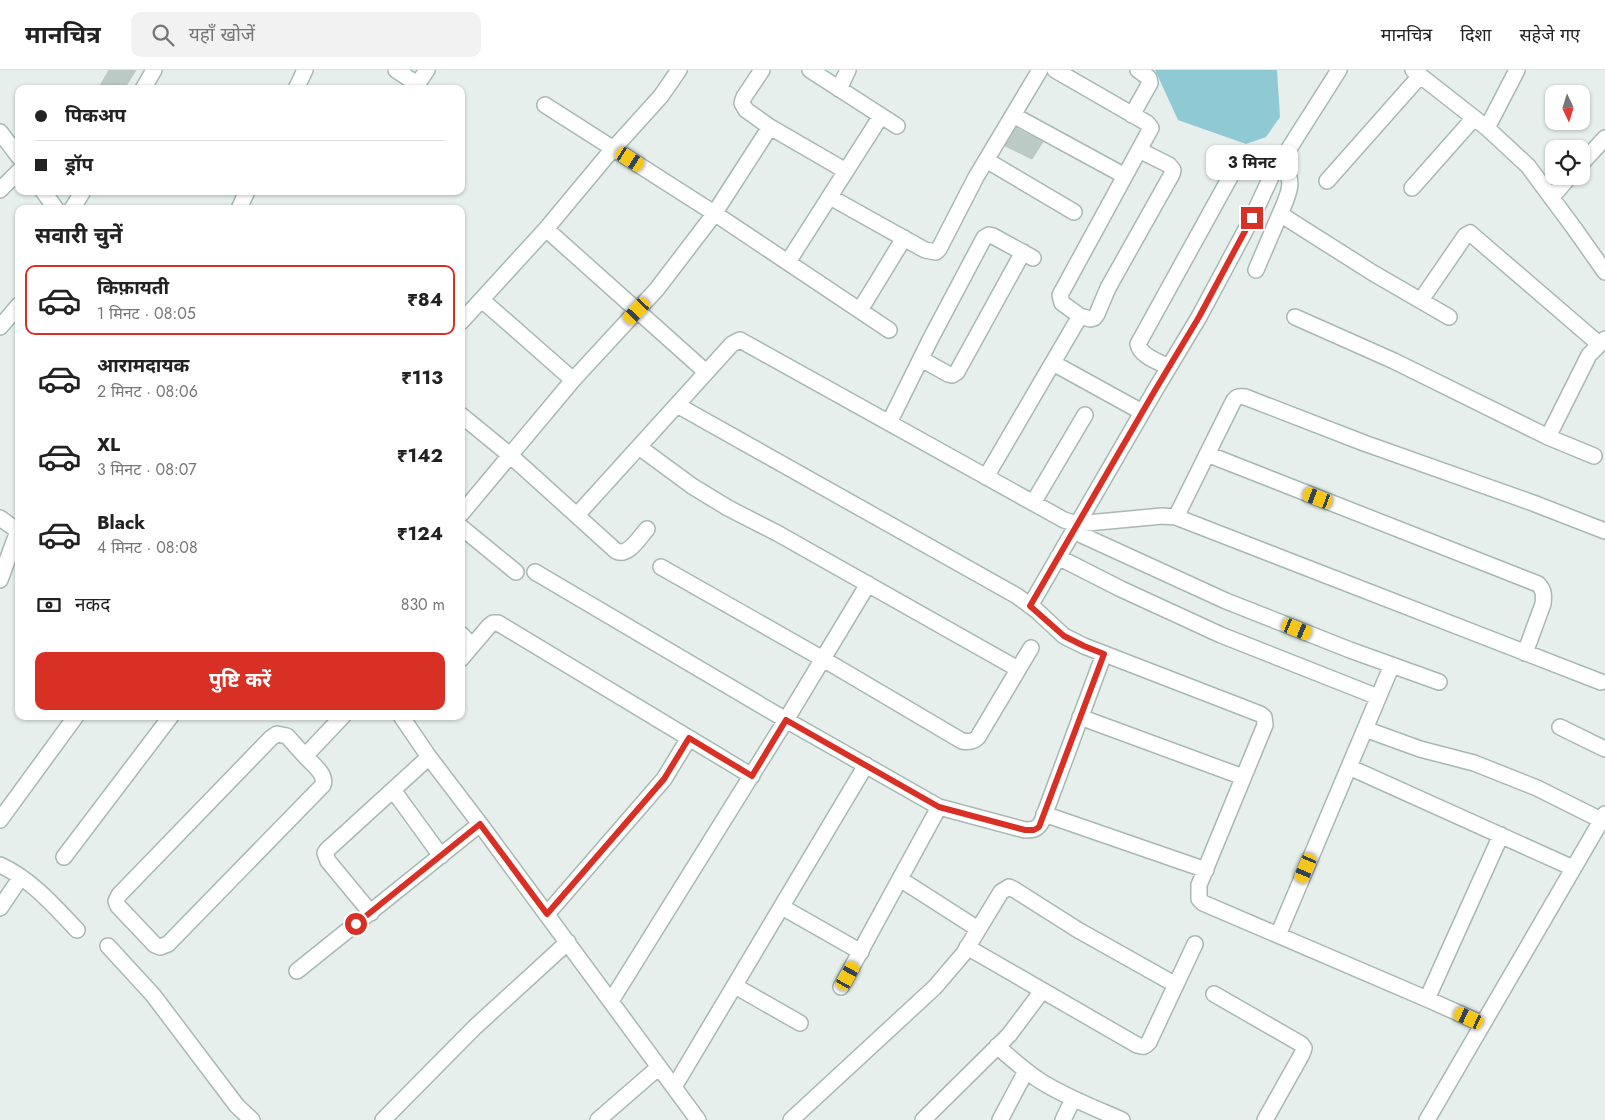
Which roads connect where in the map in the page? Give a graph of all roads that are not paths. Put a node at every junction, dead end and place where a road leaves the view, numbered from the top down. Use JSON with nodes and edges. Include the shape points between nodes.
{"nodes":[{"id":1,"x":154,"y":70,"type":"edge"},
{"id":2,"x":305,"y":70,"type":"edge"},
{"id":3,"x":396,"y":70,"type":"edge"},
{"id":4,"x":427,"y":70,"type":"edge"},
{"id":5,"x":679,"y":70,"type":"edge"},
{"id":6,"x":762,"y":70,"type":"edge"},
{"id":7,"x":810,"y":70,"type":"edge"},
{"id":8,"x":848,"y":70,"type":"edge"},
{"id":9,"x":1040,"y":70,"type":"edge"},
{"id":10,"x":1055,"y":70,"type":"edge"},
{"id":11,"x":1138,"y":70,"type":"edge"},
{"id":12,"x":1339,"y":70,"type":"edge"},
{"id":13,"x":1517,"y":70,"type":"edge"},
{"id":14,"x":1416,"y":73,"type":"edge"},
{"id":15,"x":145,"y":85,"type":"edge"},
{"id":16,"x":298,"y":85,"type":"edge"},
{"id":17,"x":414,"y":85,"type":"edge"},
{"id":18,"x":417,"y":85,"type":"edge"},
{"id":19,"x":839,"y":89,"type":"junction"},
{"id":20,"x":545,"y":105,"type":"dead end"},
{"id":21,"x":1013,"y":115,"type":"junction"},
{"id":22,"x":1132,"y":115,"type":"junction"},
{"id":23,"x":881,"y":116,"type":"junction"},
{"id":24,"x":1474,"y":118,"type":"junction"},
{"id":25,"x":897,"y":126,"type":"dead end"},
{"id":26,"x":770,"y":127,"type":"junction"},
{"id":27,"x":1487,"y":128,"type":"junction"},
{"id":28,"x":0,"y":132,"type":"edge"},
{"id":29,"x":1605,"y":138,"type":"edge"},
{"id":30,"x":613,"y":148,"type":"junction"},
{"id":31,"x":1140,"y":150,"type":"junction"},
{"id":32,"x":15,"y":152,"type":"edge"},
{"id":33,"x":1590,"y":154,"type":"edge"},
{"id":34,"x":986,"y":160,"type":"junction"},
{"id":35,"x":1282,"y":160,"type":"junction"},
{"id":36,"x":1234,"y":170,"type":"dead end"},
{"id":37,"x":846,"y":171,"type":"junction"},
{"id":38,"x":15,"y":175,"type":"edge"},
{"id":39,"x":1125,"y":176,"type":"junction"},
{"id":40,"x":1326,"y":181,"type":"dead end"},
{"id":41,"x":1562,"y":185,"type":"edge"},
{"id":42,"x":1412,"y":188,"type":"dead end"},
{"id":43,"x":0,"y":190,"type":"edge"},
{"id":44,"x":830,"y":196,"type":"junction"},
{"id":45,"x":1552,"y":197,"type":"junction"},
{"id":46,"x":1074,"y":212,"type":"dead end"},
{"id":47,"x":714,"y":213,"type":"junction"},
{"id":48,"x":1280,"y":214,"type":"junction"},
{"id":49,"x":546,"y":229,"type":"junction"},
{"id":50,"x":904,"y":238,"type":"junction"},
{"id":51,"x":788,"y":262,"type":"junction"},
{"id":52,"x":1256,"y":270,"type":"dead end"},
{"id":53,"x":1605,"y":272,"type":"edge"},
{"id":54,"x":482,"y":300,"type":"junction"},
{"id":55,"x":1421,"y":300,"type":"junction"},
{"id":56,"x":15,"y":310,"type":"edge"},
{"id":57,"x":860,"y":310,"type":"junction"},
{"id":58,"x":637,"y":311,"type":"junction"},
{"id":59,"x":1080,"y":316,"type":"junction"},
{"id":60,"x":1295,"y":317,"type":"dead end"},
{"id":61,"x":1449,"y":317,"type":"dead end"},
{"id":62,"x":465,"y":318,"type":"edge"},
{"id":63,"x":0,"y":327,"type":"edge"},
{"id":64,"x":889,"y":330,"type":"dead end"},
{"id":65,"x":1602,"y":341,"type":"edge"},
{"id":66,"x":920,"y":359,"type":"junction"},
{"id":67,"x":1053,"y":363,"type":"junction"},
{"id":68,"x":1169,"y":367,"type":"junction"},
{"id":69,"x":706,"y":372,"type":"junction"},
{"id":70,"x":573,"y":380,"type":"junction"},
{"id":71,"x":677,"y":405,"type":"junction"},
{"id":72,"x":1142,"y":412,"type":"junction"},
{"id":73,"x":1085,"y":415,"type":"dead end"},
{"id":74,"x":465,"y":418,"type":"edge"},
{"id":75,"x":889,"y":423,"type":"junction"},
{"id":76,"x":1548,"y":436,"type":"junction"},
{"id":77,"x":639,"y":447,"type":"junction"},
{"id":78,"x":1207,"y":454,"type":"junction"},
{"id":79,"x":511,"y":456,"type":"junction"},
{"id":80,"x":1594,"y":456,"type":"dead end"},
{"id":81,"x":986,"y":477,"type":"junction"},
{"id":82,"x":1033,"y":503,"type":"junction"},
{"id":83,"x":465,"y":509,"type":"edge"},
{"id":84,"x":577,"y":515,"type":"junction"},
{"id":85,"x":1176,"y":517,"type":"junction"},
{"id":86,"x":0,"y":518,"type":"edge"},
{"id":87,"x":15,"y":528,"type":"edge"},
{"id":88,"x":1075,"y":528,"type":"junction"},
{"id":89,"x":465,"y":530,"type":"edge"},
{"id":90,"x":647,"y":530,"type":"dead end"},
{"id":91,"x":1605,"y":531,"type":"edge"},
{"id":92,"x":15,"y":538,"type":"edge"},
{"id":93,"x":1058,"y":557,"type":"junction"},
{"id":94,"x":661,"y":567,"type":"dead end"},
{"id":95,"x":516,"y":572,"type":"dead end"},
{"id":96,"x":535,"y":572,"type":"dead end"},
{"id":97,"x":0,"y":580,"type":"edge"},
{"id":98,"x":868,"y":584,"type":"junction"},
{"id":99,"x":1030,"y":606,"type":"junction"},
{"id":100,"x":465,"y":638,"type":"edge"},
{"id":101,"x":472,"y":646,"type":"junction"},
{"id":102,"x":1031,"y":648,"type":"dead end"},
{"id":103,"x":1525,"y":653,"type":"junction"},
{"id":104,"x":465,"y":654,"type":"edge"},
{"id":105,"x":1104,"y":654,"type":"junction"},
{"id":106,"x":823,"y":659,"type":"junction"},
{"id":107,"x":1392,"y":665,"type":"junction"},
{"id":108,"x":1018,"y":669,"type":"junction"},
{"id":109,"x":1439,"y":682,"type":"dead end"},
{"id":110,"x":1601,"y":682,"type":"dead end"},
{"id":111,"x":1378,"y":697,"type":"junction"},
{"id":112,"x":1080,"y":716,"type":"junction"},
{"id":113,"x":73,"y":720,"type":"edge"},
{"id":114,"x":168,"y":720,"type":"edge"},
{"id":115,"x":339,"y":720,"type":"edge"},
{"id":116,"x":408,"y":720,"type":"edge"},
{"id":117,"x":786,"y":720,"type":"junction"},
{"id":118,"x":1560,"y":726,"type":"dead end"},
{"id":119,"x":1365,"y":728,"type":"junction"},
{"id":120,"x":689,"y":738,"type":"junction"},
{"id":121,"x":1605,"y":749,"type":"edge"},
{"id":122,"x":305,"y":756,"type":"junction"},
{"id":123,"x":429,"y":757,"type":"junction"},
{"id":124,"x":866,"y":765,"type":"junction"},
{"id":125,"x":1348,"y":768,"type":"junction"},
{"id":126,"x":752,"y":776,"type":"junction"},
{"id":127,"x":1244,"y":778,"type":"junction"},
{"id":128,"x":393,"y":790,"type":"junction"},
{"id":129,"x":939,"y":807,"type":"junction"},
{"id":130,"x":1044,"y":814,"type":"junction"},
{"id":131,"x":1604,"y":819,"type":"edge"},
{"id":132,"x":0,"y":820,"type":"edge"},
{"id":133,"x":480,"y":824,"type":"junction"},
{"id":134,"x":1501,"y":835,"type":"junction"},
{"id":135,"x":441,"y":856,"type":"junction"},
{"id":136,"x":64,"y":857,"type":"dead end"},
{"id":137,"x":0,"y":865,"type":"edge"},
{"id":138,"x":1573,"y":868,"type":"junction"},
{"id":139,"x":1206,"y":870,"type":"junction"},
{"id":140,"x":21,"y":877,"type":"junction"},
{"id":141,"x":900,"y":879,"type":"junction"},
{"id":142,"x":782,"y":907,"type":"junction"},
{"id":143,"x":0,"y":908,"type":"edge"},
{"id":144,"x":370,"y":913,"type":"junction"},
{"id":145,"x":547,"y":914,"type":"junction"},
{"id":146,"x":978,"y":929,"type":"junction"},
{"id":147,"x":77,"y":930,"type":"dead end"},
{"id":148,"x":1278,"y":935,"type":"junction"},
{"id":149,"x":568,"y":942,"type":"junction"},
{"id":150,"x":1195,"y":944,"type":"dead end"},
{"id":151,"x":108,"y":946,"type":"dead end"},
{"id":152,"x":967,"y":947,"type":"junction"},
{"id":153,"x":861,"y":952,"type":"junction"},
{"id":154,"x":297,"y":972,"type":"dead end"},
{"id":155,"x":1176,"y":985,"type":"junction"},
{"id":156,"x":735,"y":986,"type":"junction"},
{"id":157,"x":841,"y":987,"type":"dead end"},
{"id":158,"x":1042,"y":991,"type":"junction"},
{"id":159,"x":1214,"y":994,"type":"dead end"},
{"id":160,"x":1427,"y":999,"type":"junction"},
{"id":161,"x":611,"y":1002,"type":"junction"},
{"id":162,"x":800,"y":1023,"type":"dead end"},
{"id":163,"x":1483,"y":1024,"type":"junction"},
{"id":164,"x":998,"y":1046,"type":"junction"},
{"id":165,"x":659,"y":1067,"type":"junction"},
{"id":166,"x":1026,"y":1071,"type":"junction"},
{"id":167,"x":674,"y":1087,"type":"junction"},
{"id":168,"x":1073,"y":1099,"type":"junction"},
{"id":169,"x":1429,"y":1119,"type":"edge"},
{"id":170,"x":252,"y":1120,"type":"edge"},
{"id":171,"x":383,"y":1120,"type":"edge"},
{"id":172,"x":598,"y":1120,"type":"edge"},
{"id":173,"x":698,"y":1120,"type":"edge"},
{"id":174,"x":791,"y":1120,"type":"edge"},
{"id":175,"x":923,"y":1120,"type":"edge"},
{"id":176,"x":1000,"y":1120,"type":"edge"},
{"id":177,"x":1063,"y":1120,"type":"edge"},
{"id":178,"x":1122,"y":1120,"type":"edge"},
{"id":179,"x":1264,"y":1120,"type":"edge"}],
"edges":[{"from":1,"to":15,"type":"street"},
{"from":2,"to":16,"type":"street"},
{"from":3,"to":17,"type":"street"},
{"from":4,"to":18,"type":"street"},
{"from":5,"to":30,"type":"street","via":[[661,96]]},
{"from":6,"to":26,"type":"street","via":[[742,103],[746,110]]},
{"from":7,"to":19,"type":"street"},
{"from":8,"to":19,"type":"street"},
{"from":9,"to":21,"type":"street"},
{"from":10,"to":22,"type":"street"},
{"from":11,"to":22,"type":"street","via":[[1149,78],[1150,83]]},
{"from":12,"to":35,"type":"street"},
{"from":13,"to":27,"type":"street"},
{"from":14,"to":24,"type":"street"},
{"from":14,"to":40,"type":"street"},
{"from":19,"to":23,"type":"street"},
{"from":20,"to":30,"type":"street"},
{"from":21,"to":34,"type":"street"},
{"from":21,"to":39,"type":"street"},
{"from":22,"to":31,"type":"street","via":[[1151,128]]},
{"from":23,"to":25,"type":"street"},
{"from":23,"to":37,"type":"street"},
{"from":24,"to":27,"type":"street"},
{"from":24,"to":42,"type":"street"},
{"from":26,"to":37,"type":"street"},
{"from":26,"to":47,"type":"street"},
{"from":27,"to":45,"type":"street","via":[[1528,166]]},
{"from":28,"to":32,"type":"street"},
{"from":29,"to":33,"type":"street"},
{"from":30,"to":47,"type":"street"},
{"from":30,"to":49,"type":"street"},
{"from":31,"to":39,"type":"street"},
{"from":31,"to":59,"type":"street","via":[[1169,165],[1172,174],[1108,288],[1098,314],[1090,319]]},
{"from":34,"to":46,"type":"street"},
{"from":34,"to":50,"type":"street","via":[[936,252]]},
{"from":35,"to":48,"type":"street","via":[[1290,178],[1290,189]]},
{"from":35,"to":68,"type":"street"},
{"from":36,"to":68,"type":"street","via":[[1138,344],[1143,353]]},
{"from":37,"to":44,"type":"street"},
{"from":38,"to":43,"type":"street"},
{"from":39,"to":59,"type":"street","via":[[1060,295],[1062,303]]},
{"from":41,"to":45,"type":"street"},
{"from":44,"to":50,"type":"street"},
{"from":44,"to":51,"type":"street"},
{"from":45,"to":53,"type":"street"},
{"from":47,"to":51,"type":"street"},
{"from":47,"to":58,"type":"street","via":[[657,290]]},
{"from":48,"to":52,"type":"street"},
{"from":48,"to":55,"type":"street"},
{"from":49,"to":54,"type":"street"},
{"from":49,"to":58,"type":"street"},
{"from":50,"to":57,"type":"street"},
{"from":51,"to":57,"type":"street"},
{"from":54,"to":62,"type":"street"},
{"from":54,"to":70,"type":"street"},
{"from":55,"to":61,"type":"street"},
{"from":55,"to":65,"type":"street","via":[[1470,233]]},
{"from":56,"to":63,"type":"street"},
{"from":57,"to":64,"type":"street"},
{"from":58,"to":69,"type":"street"},
{"from":58,"to":70,"type":"street"},
{"from":59,"to":67,"type":"street"},
{"from":60,"to":76,"type":"street"},
{"from":65,"to":76,"type":"street","via":[[1589,355]]},
{"from":66,"to":66,"type":"street","via":[[984,238],[992,236],[1028,255],[957,372],[948,374]]},
{"from":66,"to":75,"type":"street"},
{"from":67,"to":72,"type":"street"},
{"from":67,"to":81,"type":"street"},
{"from":68,"to":72,"type":"street"},
{"from":69,"to":71,"type":"street"},
{"from":69,"to":75,"type":"street","via":[[732,344],[740,340]]},
{"from":70,"to":79,"type":"street"},
{"from":71,"to":77,"type":"street"},
{"from":71,"to":99,"type":"street"},
{"from":72,"to":88,"type":"street"},
{"from":73,"to":82,"type":"street"},
{"from":74,"to":79,"type":"street"},
{"from":75,"to":81,"type":"street"},
{"from":76,"to":80,"type":"street"},
{"from":77,"to":84,"type":"street"},
{"from":77,"to":98,"type":"street","via":[[721,504]]},
{"from":78,"to":85,"type":"street"},
{"from":78,"to":91,"type":"street","via":[[1235,398],[1245,396],[1364,444]]},
{"from":78,"to":103,"type":"street","via":[[1538,584],[1543,589],[1543,604]]},
{"from":79,"to":83,"type":"street"},
{"from":79,"to":84,"type":"street"},
{"from":81,"to":82,"type":"street"},
{"from":82,"to":88,"type":"street"},
{"from":84,"to":90,"type":"street","via":[[620,553],[626,552]]},
{"from":85,"to":88,"type":"street","via":[[1162,516]]},
{"from":85,"to":103,"type":"street"},
{"from":86,"to":87,"type":"street"},
{"from":88,"to":93,"type":"street"},
{"from":88,"to":107,"type":"street","via":[[1226,601]]},
{"from":89,"to":95,"type":"street"},
{"from":92,"to":97,"type":"street"},
{"from":93,"to":99,"type":"street"},
{"from":93,"to":111,"type":"street","via":[[1221,635]]},
{"from":94,"to":106,"type":"street"},
{"from":96,"to":117,"type":"street"},
{"from":98,"to":106,"type":"street"},
{"from":98,"to":108,"type":"street"},
{"from":99,"to":105,"type":"street","via":[[1064,636]]},
{"from":100,"to":101,"type":"street"},
{"from":101,"to":104,"type":"street"},
{"from":101,"to":120,"type":"street","via":[[489,626],[498,623]]},
{"from":102,"to":108,"type":"street"},
{"from":103,"to":110,"type":"street"},
{"from":105,"to":112,"type":"street"},
{"from":105,"to":127,"type":"street","via":[[1264,717],[1265,725]]},
{"from":106,"to":108,"type":"street","via":[[968,742],[978,737]]},
{"from":106,"to":117,"type":"street"},
{"from":107,"to":109,"type":"street"},
{"from":107,"to":111,"type":"street"},
{"from":111,"to":119,"type":"street"},
{"from":112,"to":127,"type":"street"},
{"from":112,"to":130,"type":"street"},
{"from":113,"to":132,"type":"street"},
{"from":114,"to":136,"type":"street"},
{"from":115,"to":122,"type":"street"},
{"from":116,"to":123,"type":"street"},
{"from":117,"to":124,"type":"street"},
{"from":117,"to":126,"type":"street"},
{"from":118,"to":121,"type":"street"},
{"from":119,"to":125,"type":"street"},
{"from":119,"to":131,"type":"street","via":[[1420,749],[1474,763]]},
{"from":120,"to":126,"type":"street"},
{"from":120,"to":145,"type":"street","via":[[664,779]]},
{"from":122,"to":122,"type":"street","via":[[287,736],[277,734],[271,738],[119,895],[118,906],[155,945],[168,944],[323,785],[324,776]]},
{"from":123,"to":128,"type":"street"},
{"from":123,"to":133,"type":"street"},
{"from":124,"to":129,"type":"street"},
{"from":124,"to":142,"type":"street"},
{"from":125,"to":134,"type":"street"},
{"from":125,"to":148,"type":"street"},
{"from":126,"to":161,"type":"street"},
{"from":127,"to":139,"type":"street"},
{"from":128,"to":135,"type":"street"},
{"from":128,"to":144,"type":"street","via":[[326,853],[328,861]]},
{"from":129,"to":130,"type":"street","via":[[1025,830],[1039,827]]},
{"from":129,"to":141,"type":"street"},
{"from":130,"to":139,"type":"street"},
{"from":131,"to":138,"type":"street"},
{"from":133,"to":135,"type":"street"},
{"from":133,"to":145,"type":"street"},
{"from":134,"to":138,"type":"street"},
{"from":134,"to":160,"type":"street"},
{"from":135,"to":144,"type":"street"},
{"from":137,"to":140,"type":"street"},
{"from":138,"to":163,"type":"street"},
{"from":139,"to":148,"type":"street","via":[[1198,894],[1203,903]]},
{"from":140,"to":143,"type":"street"},
{"from":140,"to":147,"type":"street","via":[[47,898]]},
{"from":141,"to":146,"type":"street"},
{"from":141,"to":153,"type":"street"},
{"from":142,"to":153,"type":"street"},
{"from":142,"to":156,"type":"street"},
{"from":144,"to":154,"type":"street"},
{"from":145,"to":149,"type":"street"},
{"from":146,"to":152,"type":"street"},
{"from":146,"to":155,"type":"street","via":[[1001,892],[1009,887]]},
{"from":148,"to":160,"type":"street"},
{"from":149,"to":161,"type":"street"},
{"from":149,"to":171,"type":"street","via":[[475,1027]]},
{"from":150,"to":155,"type":"street"},
{"from":151,"to":170,"type":"street","via":[[153,995],[237,1106]]},
{"from":152,"to":158,"type":"street"},
{"from":152,"to":174,"type":"street","via":[[935,987]]},
{"from":153,"to":157,"type":"street"},
{"from":155,"to":158,"type":"street","via":[[1149,1042],[1142,1047]]},
{"from":156,"to":162,"type":"street"},
{"from":156,"to":167,"type":"street"},
{"from":158,"to":164,"type":"street"},
{"from":159,"to":179,"type":"street","via":[[1304,1048]]},
{"from":160,"to":163,"type":"street"},
{"from":161,"to":165,"type":"street"},
{"from":163,"to":169,"type":"street"},
{"from":164,"to":166,"type":"street"},
{"from":164,"to":175,"type":"street"},
{"from":165,"to":167,"type":"street"},
{"from":165,"to":172,"type":"street"},
{"from":166,"to":168,"type":"street"},
{"from":166,"to":176,"type":"street"},
{"from":167,"to":173,"type":"street"},
{"from":168,"to":177,"type":"street"},
{"from":168,"to":178,"type":"street"}]}
